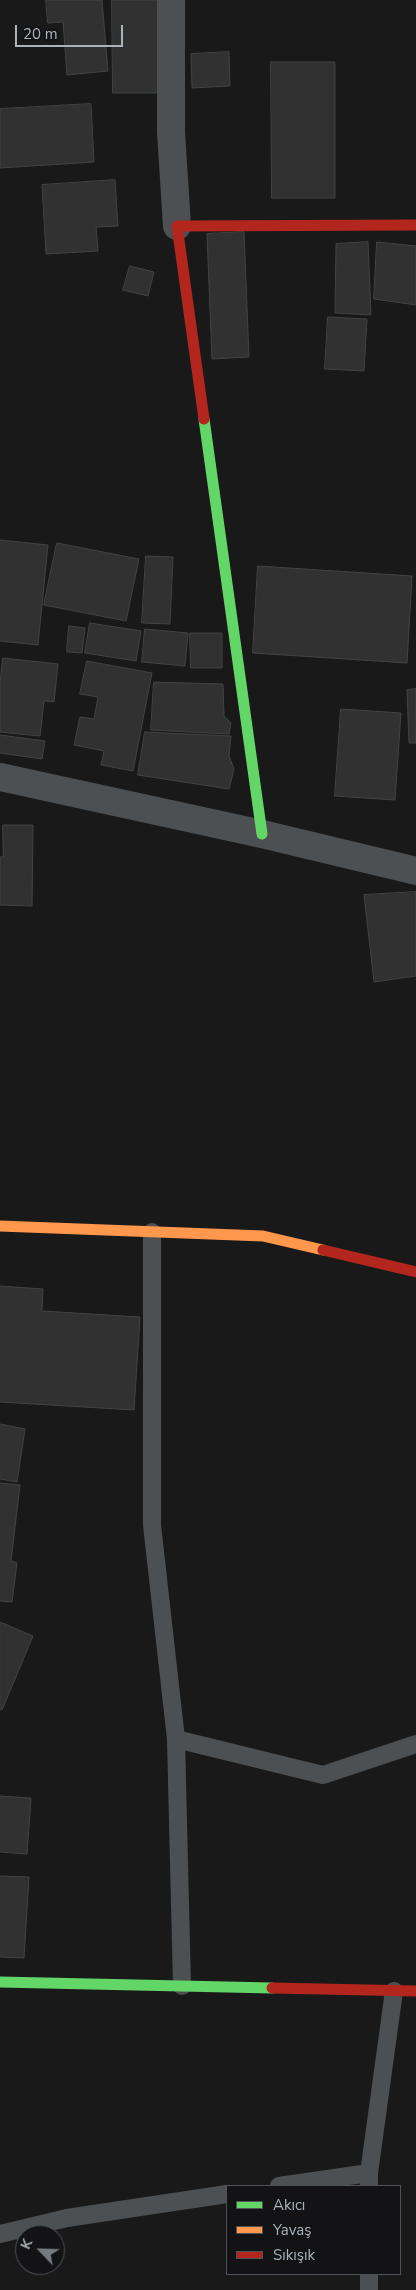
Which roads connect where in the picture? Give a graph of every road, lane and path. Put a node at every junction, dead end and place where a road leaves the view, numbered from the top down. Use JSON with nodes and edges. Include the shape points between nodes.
{"nodes":[{"id":1,"x":171,"y":0,"type":"edge"},
{"id":2,"x":416,"y":225,"type":"edge"},
{"id":3,"x":177,"y":226,"type":"junction"},
{"id":4,"x":0,"y":777,"type":"edge"},
{"id":5,"x":262,"y":834,"type":"junction"},
{"id":6,"x":416,"y":871,"type":"edge"},
{"id":7,"x":0,"y":1226,"type":"edge"},
{"id":8,"x":152,"y":1232,"type":"junction"},
{"id":9,"x":416,"y":1272,"type":"edge"},
{"id":10,"x":176,"y":1739,"type":"junction"},
{"id":11,"x":416,"y":1744,"type":"edge"},
{"id":12,"x":0,"y":1982,"type":"edge"},
{"id":13,"x":182,"y":1986,"type":"junction"},
{"id":14,"x":394,"y":1990,"type":"junction"},
{"id":15,"x":416,"y":1991,"type":"edge"},
{"id":16,"x":369,"y":2179,"type":"edge"},
{"id":17,"x":292,"y":2185,"type":"edge"},
{"id":18,"x":226,"y":2194,"type":"edge"},
{"id":19,"x":0,"y":2234,"type":"edge"},
{"id":20,"x":369,"y":2275,"type":"edge"},
{"id":21,"x":369,"y":2290,"type":"edge"}],
"edges":[{"from":1,"to":3,"type":"street","via":[[171,132]]},
{"from":2,"to":3,"type":"street"},
{"from":3,"to":5,"type":"street"},
{"from":4,"to":5,"type":"street"},
{"from":5,"to":6,"type":"street"},
{"from":7,"to":8,"type":"street"},
{"from":8,"to":9,"type":"street","via":[[263,1236]]},
{"from":8,"to":10,"type":"lane","via":[[152,1525]]},
{"from":10,"to":11,"type":"lane","via":[[323,1775]]},
{"from":10,"to":13,"type":"lane"},
{"from":12,"to":13,"type":"street"},
{"from":13,"to":14,"type":"street"},
{"from":14,"to":15,"type":"street"},
{"from":14,"to":16,"type":"lane"},
{"from":16,"to":17,"type":"lane"},
{"from":18,"to":19,"type":"lane","via":[[67,2218]]},
{"from":20,"to":21,"type":"lane"}]}
